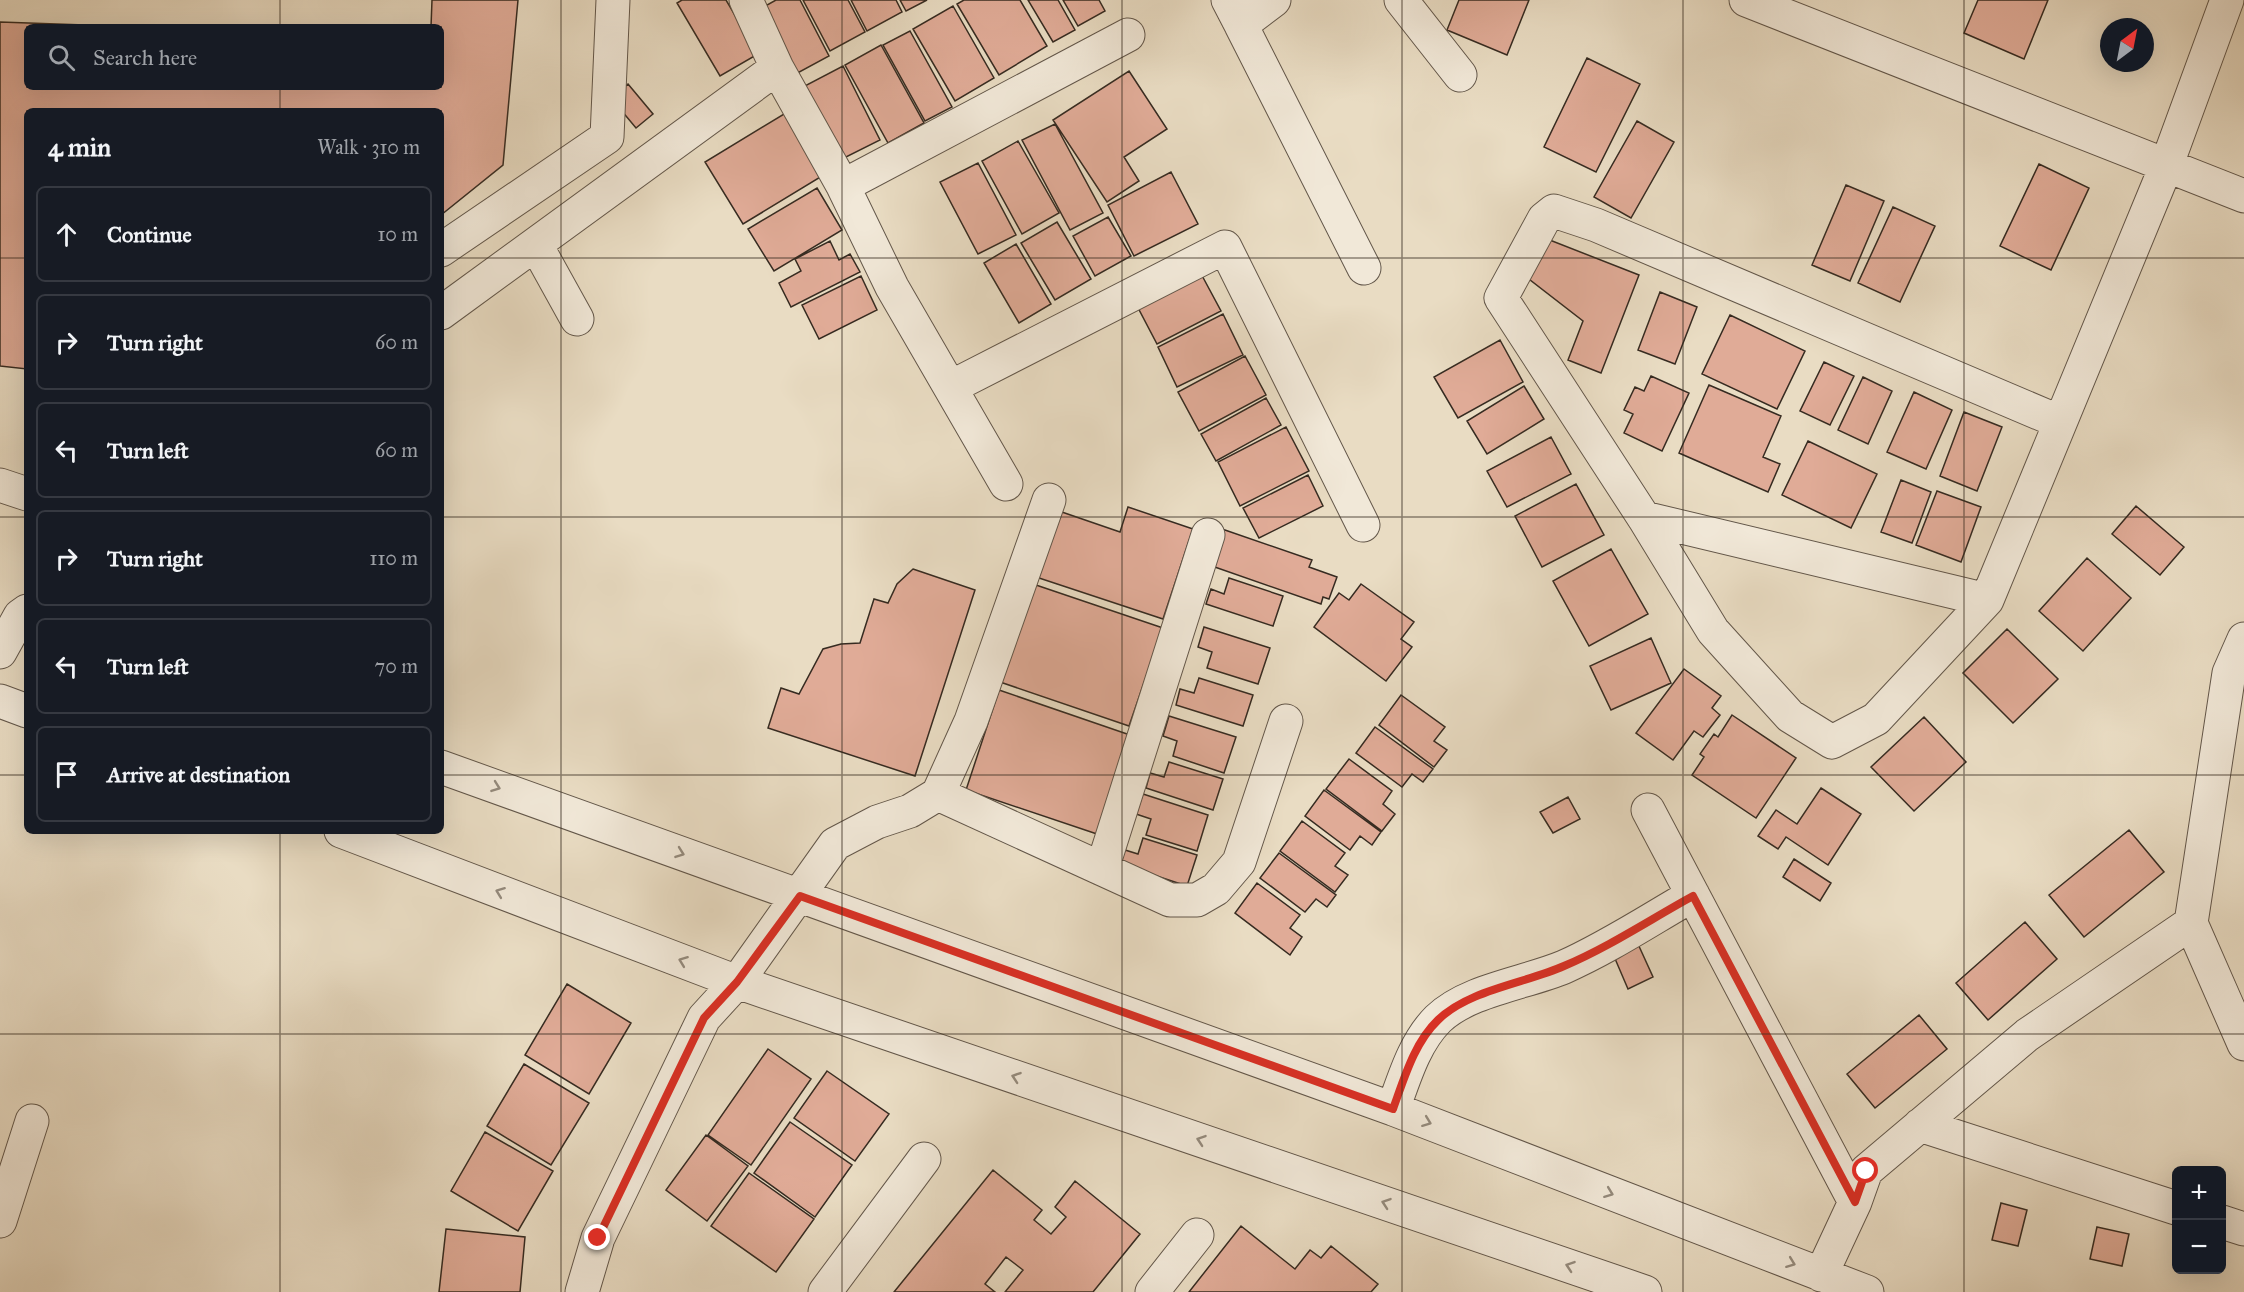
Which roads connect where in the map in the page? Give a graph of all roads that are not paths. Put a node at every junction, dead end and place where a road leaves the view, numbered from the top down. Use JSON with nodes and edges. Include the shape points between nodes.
{"nodes":[{"id":1,"x":613,"y":0,"type":"edge"},
{"id":2,"x":746,"y":0,"type":"edge"},
{"id":3,"x":1274,"y":0,"type":"edge"},
{"id":4,"x":1401,"y":0,"type":"edge"},
{"id":5,"x":1746,"y":0,"type":"edge"},
{"id":6,"x":2227,"y":0,"type":"edge"},
{"id":7,"x":1234,"y":12,"type":"edge"},
{"id":8,"x":1128,"y":35,"type":"dead end"},
{"id":9,"x":777,"y":68,"type":"junction"},
{"id":10,"x":1460,"y":75,"type":"dead end"},
{"id":11,"x":2167,"y":164,"type":"junction"},
{"id":12,"x":843,"y":186,"type":"junction"},
{"id":13,"x":2244,"y":196,"type":"edge"},
{"id":14,"x":536,"y":245,"type":"junction"},
{"id":15,"x":444,"y":248,"type":"edge"},
{"id":16,"x":1365,"y":268,"type":"dead end"},
{"id":17,"x":444,"y":311,"type":"edge"},
{"id":18,"x":577,"y":319,"type":"dead end"},
{"id":19,"x":951,"y":387,"type":"junction"},
{"id":20,"x":2060,"y":422,"type":"junction"},
{"id":21,"x":1006,"y":484,"type":"dead end"},
{"id":22,"x":0,"y":485,"type":"edge"},
{"id":23,"x":24,"y":493,"type":"edge"},
{"id":24,"x":1048,"y":500,"type":"dead end"},
{"id":25,"x":1644,"y":518,"type":"junction"},
{"id":26,"x":1363,"y":525,"type":"dead end"},
{"id":27,"x":1208,"y":535,"type":"dead end"},
{"id":28,"x":1987,"y":600,"type":"junction"},
{"id":29,"x":18,"y":614,"type":"edge"},
{"id":30,"x":2244,"y":639,"type":"edge"},
{"id":31,"x":0,"y":652,"type":"edge"},
{"id":32,"x":0,"y":701,"type":"edge"},
{"id":33,"x":24,"y":710,"type":"edge"},
{"id":34,"x":1286,"y":720,"type":"dead end"},
{"id":35,"x":444,"y":768,"type":"edge"},
{"id":36,"x":938,"y":794,"type":"junction"},
{"id":37,"x":1648,"y":810,"type":"dead end"},
{"id":38,"x":349,"y":834,"type":"edge"},
{"id":39,"x":1102,"y":869,"type":"junction"},
{"id":40,"x":800,"y":896,"type":"junction"},
{"id":41,"x":1693,"y":896,"type":"junction"},
{"id":42,"x":2191,"y":923,"type":"junction"},
{"id":43,"x":737,"y":982,"type":"junction"},
{"id":44,"x":2244,"y":1044,"type":"edge"},
{"id":45,"x":1393,"y":1109,"type":"junction"},
{"id":46,"x":32,"y":1121,"type":"dead end"},
{"id":47,"x":1920,"y":1125,"type":"junction"},
{"id":48,"x":924,"y":1159,"type":"dead end"},
{"id":49,"x":1855,"y":1202,"type":"junction"},
{"id":50,"x":2172,"y":1207,"type":"edge"},
{"id":51,"x":0,"y":1221,"type":"edge"},
{"id":52,"x":2226,"y":1223,"type":"edge"},
{"id":53,"x":2244,"y":1230,"type":"edge"},
{"id":54,"x":1197,"y":1235,"type":"dead end"},
{"id":55,"x":1821,"y":1275,"type":"junction"},
{"id":56,"x":582,"y":1292,"type":"edge"},
{"id":57,"x":825,"y":1292,"type":"edge"},
{"id":58,"x":1152,"y":1292,"type":"edge"},
{"id":59,"x":1645,"y":1292,"type":"edge"},
{"id":60,"x":1867,"y":1292,"type":"edge"}],
"edges":[{"from":1,"to":15,"type":"street","via":[[606,137]]},
{"from":2,"to":9,"type":"street"},
{"from":3,"to":7,"type":"street"},
{"from":4,"to":10,"type":"street"},
{"from":5,"to":11,"type":"street"},
{"from":6,"to":11,"type":"street"},
{"from":7,"to":16,"type":"street"},
{"from":8,"to":12,"type":"street"},
{"from":9,"to":12,"type":"street"},
{"from":9,"to":14,"type":"street"},
{"from":11,"to":13,"type":"street"},
{"from":11,"to":20,"type":"street"},
{"from":12,"to":19,"type":"street","via":[[892,286]]},
{"from":14,"to":17,"type":"street"},
{"from":14,"to":18,"type":"street"},
{"from":19,"to":21,"type":"street"},
{"from":19,"to":26,"type":"street","via":[[1225,247]]},
{"from":20,"to":25,"type":"street","via":[[1596,225],[1554,211],[1544,219],[1501,298]]},
{"from":20,"to":28,"type":"street"},
{"from":22,"to":23,"type":"street"},
{"from":24,"to":36,"type":"street","via":[[971,721]]},
{"from":25,"to":28,"type":"street"},
{"from":25,"to":28,"type":"street","via":[[1713,631],[1790,716],[1832,742],[1876,719]]},
{"from":27,"to":39,"type":"street"},
{"from":29,"to":31,"type":"street"},
{"from":30,"to":42,"type":"street","via":[[2229,673]]},
{"from":32,"to":33,"type":"street"},
{"from":34,"to":39,"type":"street","via":[[1239,862],[1216,889],[1197,900],[1170,900]]},
{"from":35,"to":40,"type":"street","one_way":true},
{"from":36,"to":39,"type":"street"},
{"from":36,"to":40,"type":"street","via":[[910,811],[877,822],[834,844]]},
{"from":37,"to":41,"type":"street"},
{"from":43,"to":38,"type":"street","one_way":true},
{"from":40,"to":43,"type":"street"},
{"from":40,"to":45,"type":"street"},
{"from":41,"to":45,"type":"street","via":[[1563,967],[1456,1005],[1437,1020],[1425,1037],[1411,1061]]},
{"from":41,"to":49,"type":"street"},
{"from":42,"to":44,"type":"street"},
{"from":42,"to":47,"type":"street","via":[[2027,1035]]},
{"from":43,"to":56,"type":"street","via":[[704,1018],[598,1238]]},
{"from":59,"to":43,"type":"street","one_way":true},
{"from":45,"to":55,"type":"street","one_way":true},
{"from":46,"to":51,"type":"street"},
{"from":47,"to":49,"type":"street","via":[[1866,1171]]},
{"from":47,"to":50,"type":"street"},
{"from":48,"to":57,"type":"street"},
{"from":49,"to":55,"type":"street"},
{"from":52,"to":53,"type":"street"},
{"from":54,"to":58,"type":"street"},
{"from":55,"to":60,"type":"street"}]}
